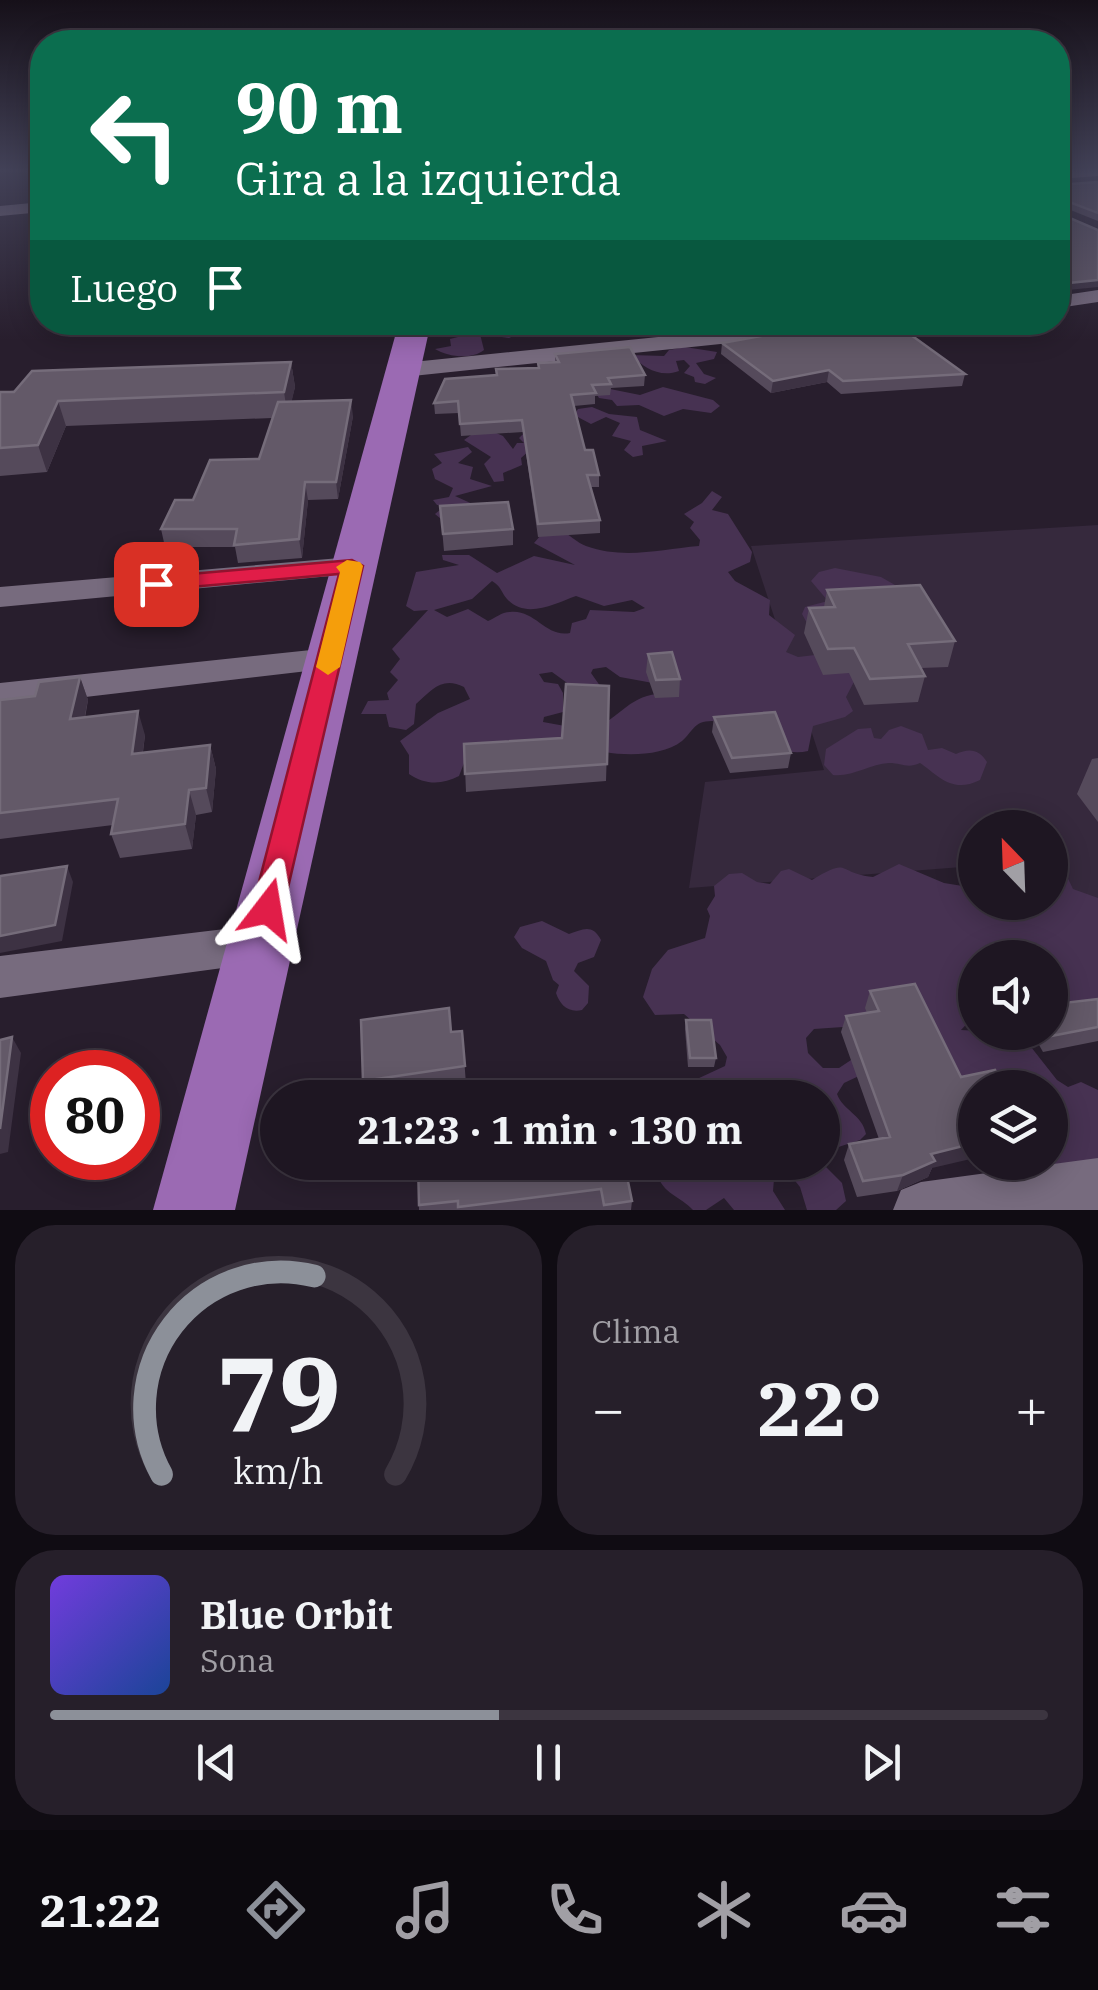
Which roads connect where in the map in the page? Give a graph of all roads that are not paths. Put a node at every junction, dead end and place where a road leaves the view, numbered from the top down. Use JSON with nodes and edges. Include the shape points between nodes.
{"nodes":[{"id":1,"x":1098,"y":296,"type":"edge"},
{"id":2,"x":1070,"y":300,"type":"edge"},
{"id":3,"x":622,"y":335,"type":"edge"},
{"id":4,"x":409,"y":346,"type":"edge"},
{"id":5,"x":352,"y":566,"type":"junction"},
{"id":6,"x":0,"y":597,"type":"edge"},
{"id":7,"x":330,"y":659,"type":"junction"},
{"id":8,"x":0,"y":694,"type":"edge"},
{"id":9,"x":259,"y":944,"type":"junction"},
{"id":10,"x":0,"y":976,"type":"edge"},
{"id":11,"x":1098,"y":1186,"type":"edge"},
{"id":12,"x":194,"y":1210,"type":"edge"},
{"id":13,"x":921,"y":1210,"type":"edge"}],
"edges":[{"from":1,"to":2,"type":"street"},
{"from":3,"to":4,"type":"street"},
{"from":4,"to":5,"type":"highway"},
{"from":5,"to":6,"type":"street"},
{"from":5,"to":7,"type":"highway"},
{"from":7,"to":8,"type":"street"},
{"from":7,"to":9,"type":"highway"},
{"from":9,"to":10,"type":"street"},
{"from":9,"to":12,"type":"highway"},
{"from":11,"to":13,"type":"street"}]}
